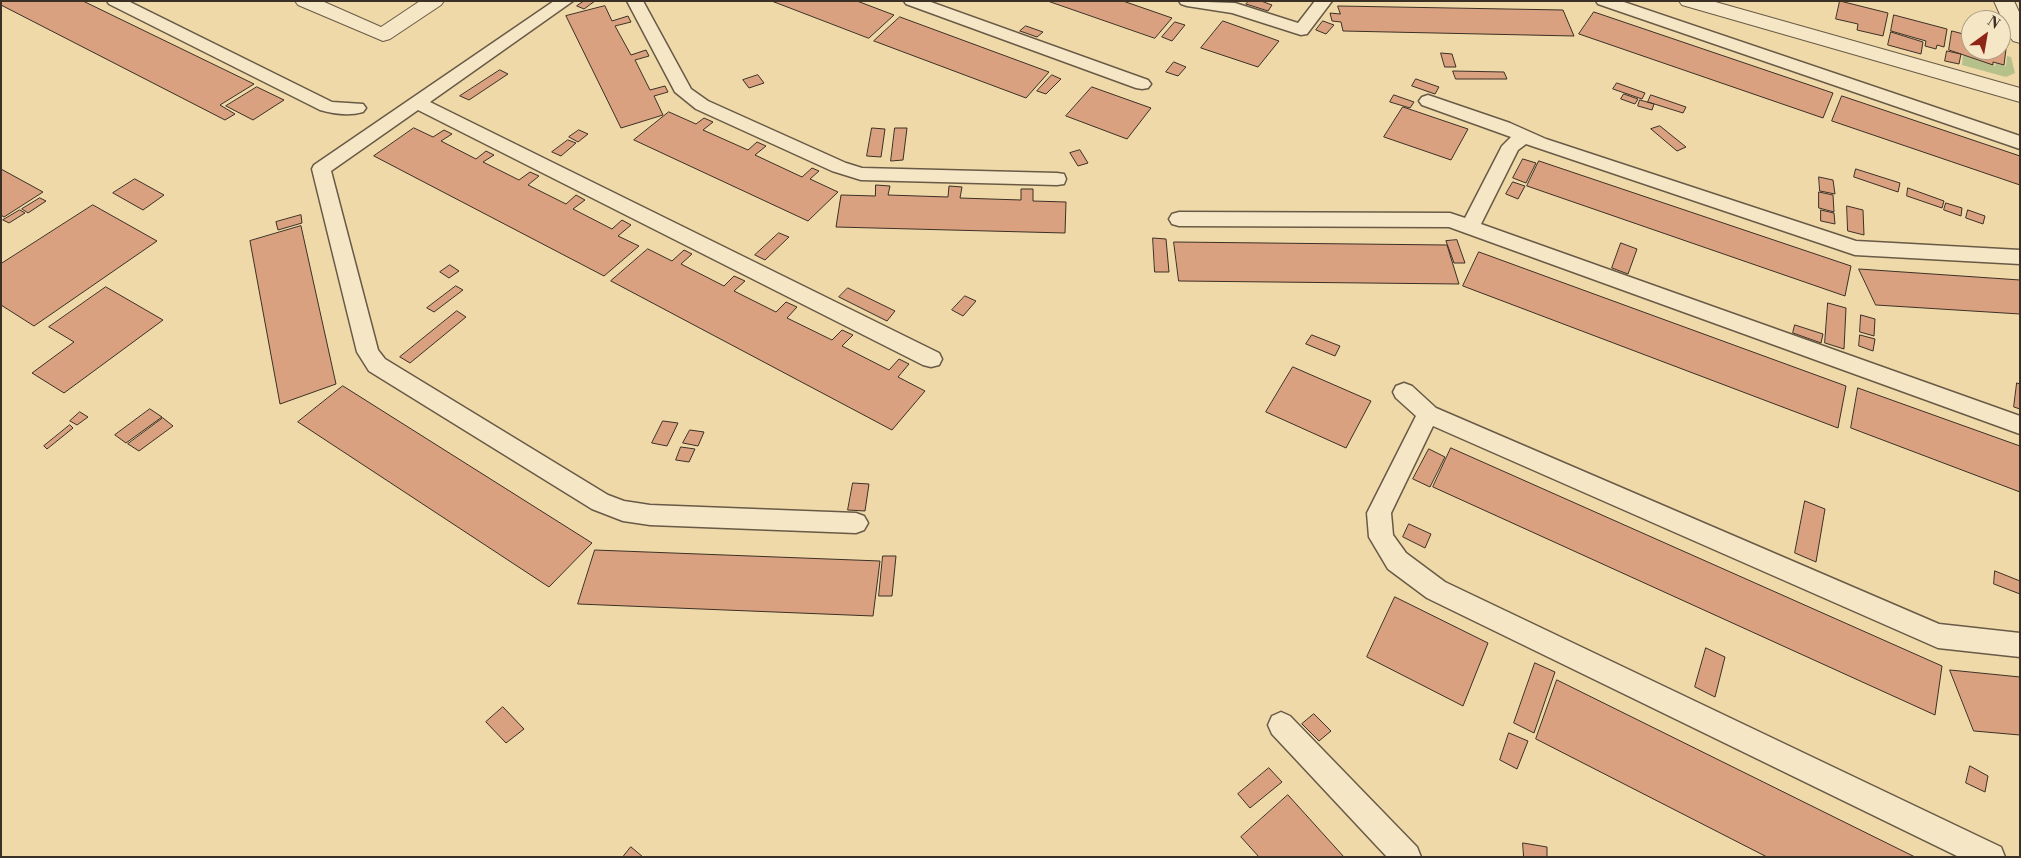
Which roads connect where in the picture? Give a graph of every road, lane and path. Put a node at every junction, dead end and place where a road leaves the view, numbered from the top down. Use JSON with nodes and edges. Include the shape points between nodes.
{"nodes":[{"id":1,"x":115,"y":1,"type":"edge"},
{"id":2,"x":305,"y":1,"type":"edge"},
{"id":3,"x":434,"y":1,"type":"edge"},
{"id":4,"x":565,"y":1,"type":"edge"},
{"id":5,"x":635,"y":1,"type":"edge"},
{"id":6,"x":912,"y":1,"type":"edge"},
{"id":7,"x":1187,"y":1,"type":"edge"},
{"id":8,"x":1324,"y":1,"type":"edge"},
{"id":9,"x":1604,"y":1,"type":"edge"},
{"id":10,"x":1689,"y":1,"type":"edge"},
{"id":11,"x":2000,"y":3,"type":"edge"},
{"id":12,"x":2020,"y":37,"type":"edge"},
{"id":13,"x":1142,"y":84,"type":"dead end"},
{"id":14,"x":2020,"y":95,"type":"edge"},
{"id":15,"x":1428,"y":101,"type":"dead end"},
{"id":16,"x":416,"y":102,"type":"junction"},
{"id":17,"x":357,"y":108,"type":"dead end"},
{"id":18,"x":1524,"y":136,"type":"junction"},
{"id":19,"x":2020,"y":143,"type":"edge"},
{"id":20,"x":1057,"y":179,"type":"dead end"},
{"id":21,"x":1179,"y":219,"type":"dead end"},
{"id":22,"x":1470,"y":227,"type":"junction"},
{"id":23,"x":2020,"y":257,"type":"edge"},
{"id":24,"x":931,"y":359,"type":"dead end"},
{"id":25,"x":1404,"y":392,"type":"dead end"},
{"id":26,"x":1428,"y":414,"type":"junction"},
{"id":27,"x":2020,"y":425,"type":"edge"},
{"id":28,"x":856,"y":523,"type":"dead end"},
{"id":29,"x":2020,"y":645,"type":"edge"},
{"id":30,"x":1281,"y":726,"type":"dead end"},
{"id":31,"x":1407,"y":857,"type":"edge"},
{"id":32,"x":1991,"y":857,"type":"edge"}],
"edges":[{"from":1,"to":17,"type":"lane","via":[[326,106]]},
{"from":2,"to":3,"type":"street","via":[[383,35]]},
{"from":4,"to":16,"type":"lane"},
{"from":5,"to":20,"type":"lane","via":[[684,92],[702,105],[839,167],[861,174]]},
{"from":6,"to":13,"type":"lane"},
{"from":7,"to":8,"type":"lane","via":[[1235,8],[1301,30]]},
{"from":9,"to":19,"type":"lane"},
{"from":10,"to":14,"type":"street"},
{"from":11,"to":12,"type":"street"},
{"from":15,"to":18,"type":"lane"},
{"from":16,"to":24,"type":"lane"},
{"from":16,"to":28,"type":"lane","via":[[321,169],[368,352],[377,365],[600,502],[623,511],[650,515]]},
{"from":18,"to":22,"type":"lane","via":[[1511,146]]},
{"from":18,"to":23,"type":"lane","via":[[1855,248]]},
{"from":21,"to":22,"type":"lane","via":[[1450,220]]},
{"from":22,"to":27,"type":"lane"},
{"from":25,"to":26,"type":"lane"},
{"from":26,"to":29,"type":"lane","via":[[1938,636]]},
{"from":26,"to":32,"type":"lane","via":[[1379,513],[1382,537],[1397,561],[1436,590]]},
{"from":30,"to":31,"type":"lane"}]}
